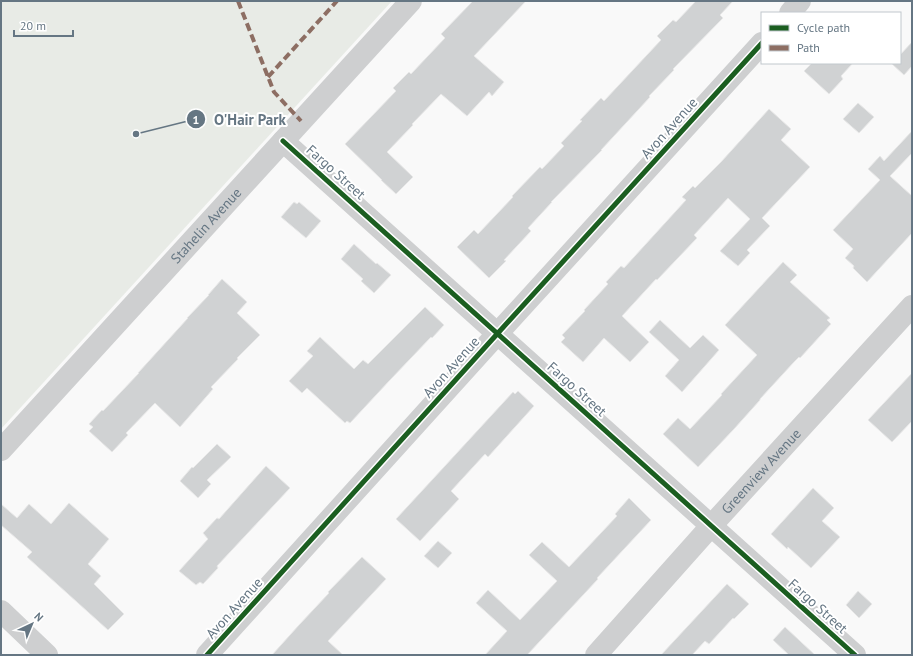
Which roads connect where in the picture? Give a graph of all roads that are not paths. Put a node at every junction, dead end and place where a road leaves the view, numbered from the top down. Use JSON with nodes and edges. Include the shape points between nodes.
{"nodes":[{"id":1,"x":410,"y":1,"type":"edge"},
{"id":2,"x":800,"y":1,"type":"edge"},
{"id":3,"x":791,"y":12,"type":"edge"},
{"id":4,"x":761,"y":44,"type":"edge"},
{"id":5,"x":283,"y":141,"type":"junction"},
{"id":6,"x":912,"y":306,"type":"edge"},
{"id":7,"x":498,"y":333,"type":"junction"},
{"id":8,"x":1,"y":450,"type":"edge"},
{"id":9,"x":711,"y":526,"type":"junction"},
{"id":10,"x":1,"y":611,"type":"edge"},
{"id":11,"x":47,"y":655,"type":"edge"},
{"id":12,"x":207,"y":655,"type":"edge"},
{"id":13,"x":596,"y":655,"type":"edge"},
{"id":14,"x":855,"y":655,"type":"edge"}],
"edges":[{"from":1,"to":5,"type":"street","name":"Stahelin Avenue"},
{"from":2,"to":3,"type":"street"},
{"from":4,"to":7,"type":"street","name":"Avon Avenue"},
{"from":5,"to":7,"type":"street","name":"Fargo Street"},
{"from":5,"to":8,"type":"street","name":"Stahelin Avenue"},
{"from":6,"to":9,"type":"street","name":"Greenview Avenue"},
{"from":7,"to":9,"type":"street","name":"Fargo Street"},
{"from":7,"to":12,"type":"street","name":"Avon Avenue"},
{"from":9,"to":13,"type":"street","name":"Greenview Avenue"},
{"from":9,"to":14,"type":"street","name":"Fargo Street"},
{"from":10,"to":11,"type":"street"}]}
